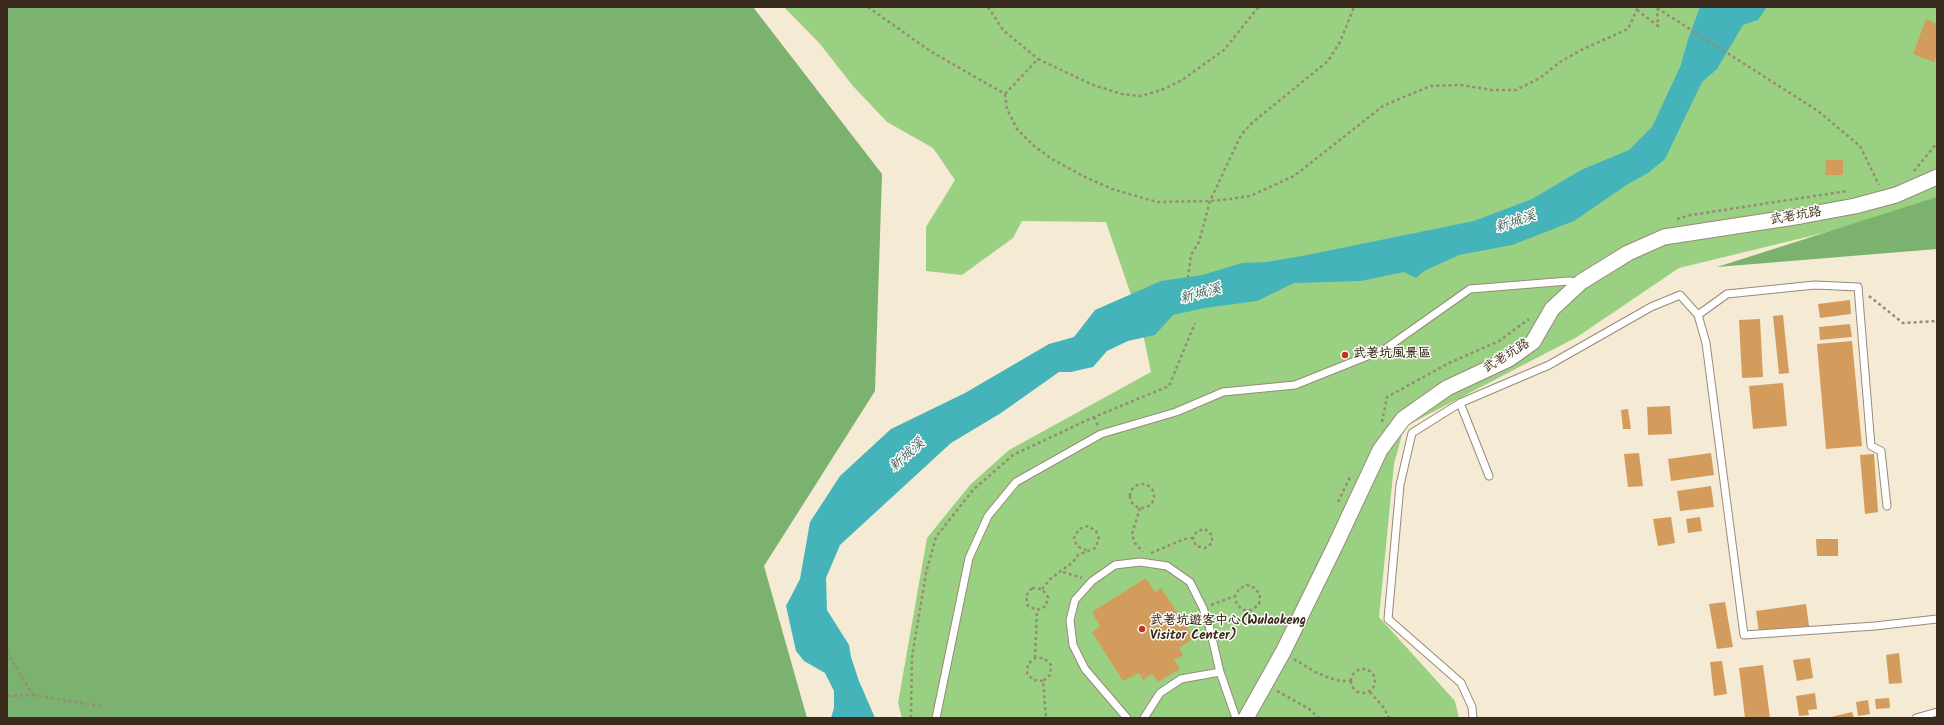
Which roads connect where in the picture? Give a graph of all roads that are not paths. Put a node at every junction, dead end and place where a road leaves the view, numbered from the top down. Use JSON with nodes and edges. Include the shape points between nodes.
{"nodes":[{"id":1,"x":1937,"y":177,"type":"edge"},
{"id":2,"x":1581,"y":282,"type":"junction"},
{"id":3,"x":1698,"y":315,"type":"junction"},
{"id":4,"x":1460,"y":403,"type":"junction"},
{"id":5,"x":1489,"y":476,"type":"dead end"},
{"id":6,"x":1887,"y":506,"type":"dead end"},
{"id":7,"x":1937,"y":619,"type":"edge"},
{"id":8,"x":1220,"y":672,"type":"junction"},
{"id":9,"x":1937,"y":712,"type":"edge"},
{"id":10,"x":936,"y":718,"type":"edge"},
{"id":11,"x":1127,"y":718,"type":"edge"},
{"id":12,"x":1144,"y":718,"type":"edge"},
{"id":13,"x":1236,"y":718,"type":"edge"},
{"id":14,"x":1246,"y":718,"type":"edge"},
{"id":15,"x":1473,"y":718,"type":"edge"},
{"id":16,"x":1916,"y":718,"type":"edge"}],
"edges":[{"from":1,"to":2,"type":"street","name":"武荖坑路","via":[[1896,194],[1855,206],[1664,237],[1628,253]]},
{"from":2,"to":10,"type":"lane","via":[[1470,289],[1385,349],[1296,385],[1224,392],[1176,412],[1101,434],[1016,482],[988,516],[969,558]]},
{"from":2,"to":14,"type":"street","name":"武荖坑路","via":[[1552,309],[1533,342],[1509,359],[1447,388],[1403,419],[1380,450],[1283,652]]},
{"from":3,"to":4,"type":"lane","via":[[1680,295],[1651,307],[1549,365]]},
{"from":3,"to":6,"type":"lane","via":[[1727,294],[1815,285],[1858,287],[1871,446],[1881,451]]},
{"from":3,"to":7,"type":"lane","via":[[1706,343],[1744,635]]},
{"from":4,"to":5,"type":"lane"},
{"from":4,"to":15,"type":"lane","via":[[1412,433],[1400,485],[1388,619],[1461,683],[1472,707]]},
{"from":8,"to":11,"type":"lane","via":[[1209,625],[1190,582],[1167,566],[1140,562],[1115,565],[1092,581],[1076,600],[1070,620],[1073,645],[1085,669]]},
{"from":8,"to":12,"type":"lane","via":[[1182,679],[1160,693]]},
{"from":8,"to":13,"type":"lane"},
{"from":9,"to":16,"type":"lane"}]}
